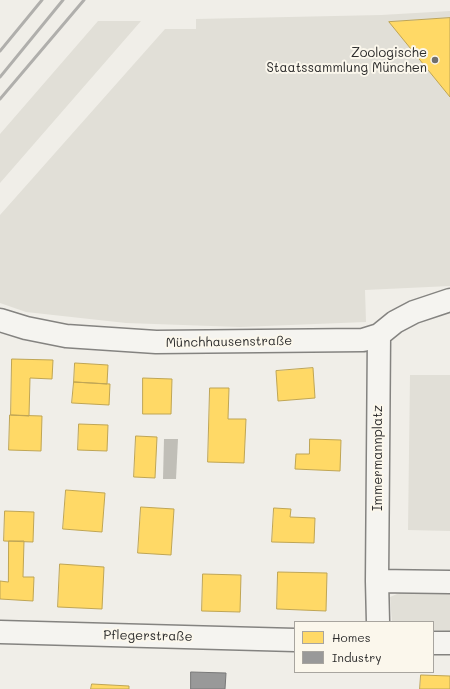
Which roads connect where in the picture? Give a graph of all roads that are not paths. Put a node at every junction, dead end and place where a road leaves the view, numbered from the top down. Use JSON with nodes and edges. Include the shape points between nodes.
{"nodes":[{"id":1,"x":450,"y":300,"type":"edge"},
{"id":2,"x":0,"y":320,"type":"edge"},
{"id":3,"x":379,"y":335,"type":"junction"},
{"id":4,"x":377,"y":581,"type":"junction"},
{"id":5,"x":450,"y":582,"type":"edge"},
{"id":6,"x":378,"y":621,"type":"edge"},
{"id":7,"x":0,"y":632,"type":"edge"},
{"id":8,"x":294,"y":640,"type":"edge"},
{"id":9,"x":434,"y":643,"type":"edge"},
{"id":10,"x":450,"y":643,"type":"edge"}],
"edges":[{"from":1,"to":3,"type":"street","name":"Münchhausenstraße","via":[[414,312],[395,322]]},
{"from":2,"to":3,"type":"street","name":"Münchhausenstraße","via":[[66,336],[156,342],[364,340]]},
{"from":3,"to":4,"type":"street","name":"Immermannplatz"},
{"from":4,"to":5,"type":"street"},
{"from":4,"to":6,"type":"street"},
{"from":7,"to":8,"type":"street","name":"Pflegerstraße"},
{"from":9,"to":10,"type":"street"}]}
